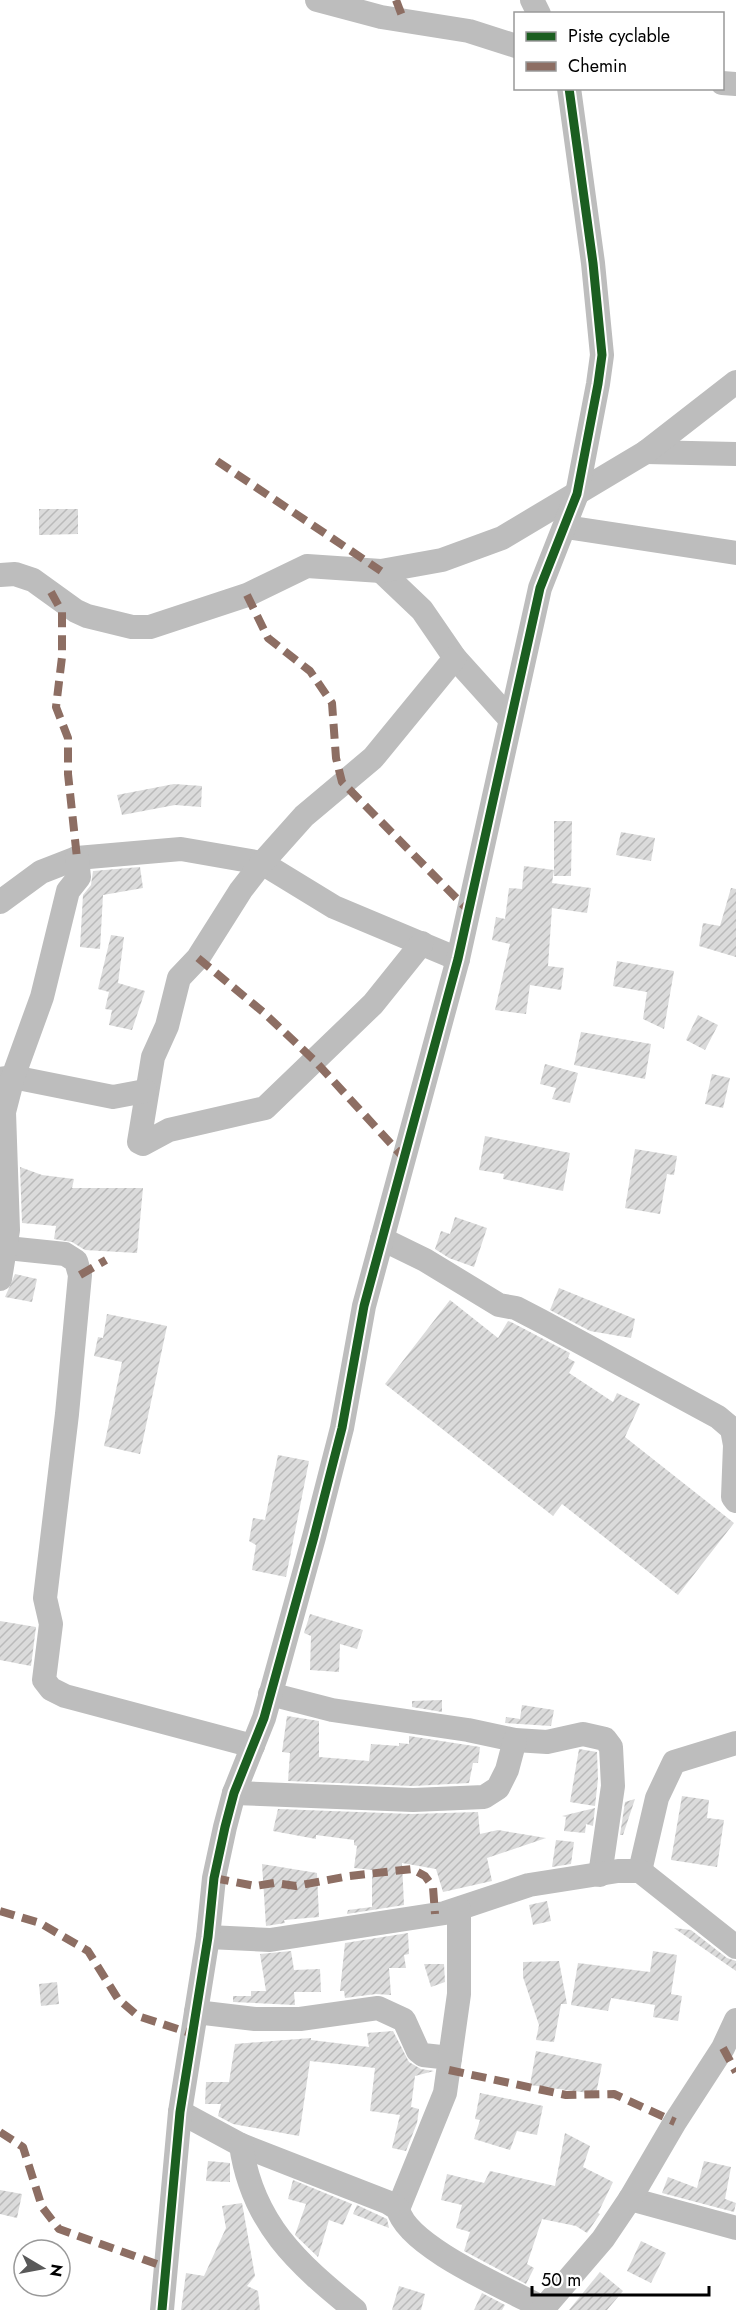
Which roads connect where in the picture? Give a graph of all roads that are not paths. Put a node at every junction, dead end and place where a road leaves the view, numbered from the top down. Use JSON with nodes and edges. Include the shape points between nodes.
{"nodes":[{"id":1,"x":317,"y":0,"type":"edge"},
{"id":2,"x":514,"y":45,"type":"edge"},
{"id":3,"x":569,"y":90,"type":"edge"},
{"id":4,"x":736,"y":382,"type":"edge"},
{"id":5,"x":646,"y":452,"type":"junction"},
{"id":6,"x":736,"y":454,"type":"edge"},
{"id":7,"x":577,"y":494,"type":"junction"},
{"id":8,"x":566,"y":527,"type":"junction"},
{"id":9,"x":736,"y":553,"type":"edge"},
{"id":10,"x":381,"y":571,"type":"junction"},
{"id":11,"x":0,"y":575,"type":"edge"},
{"id":12,"x":455,"y":658,"type":"junction"},
{"id":13,"x":510,"y":719,"type":"junction"},
{"id":14,"x":77,"y":858,"type":"junction"},
{"id":15,"x":262,"y":863,"type":"junction"},
{"id":16,"x":0,"y":902,"type":"edge"},
{"id":17,"x":422,"y":943,"type":"junction"},
{"id":18,"x":458,"y":959,"type":"junction"},
{"id":19,"x":7,"y":1078,"type":"edge"},
{"id":20,"x":145,"y":1091,"type":"junction"},
{"id":21,"x":382,"y":1239,"type":"junction"},
{"id":22,"x":3,"y":1249,"type":"edge"},
{"id":23,"x":0,"y":1279,"type":"edge"},
{"id":24,"x":736,"y":1501,"type":"edge"},
{"id":25,"x":270,"y":1694,"type":"junction"},
{"id":26,"x":515,"y":1740,"type":"junction"},
{"id":27,"x":736,"y":1743,"type":"edge"},
{"id":28,"x":253,"y":1746,"type":"junction"},
{"id":29,"x":234,"y":1793,"type":"junction"},
{"id":30,"x":640,"y":1872,"type":"junction"},
{"id":31,"x":600,"y":1875,"type":"junction"},
{"id":32,"x":459,"y":1909,"type":"junction"},
{"id":33,"x":208,"y":1937,"type":"junction"},
{"id":34,"x":736,"y":1947,"type":"edge"},
{"id":35,"x":196,"y":2012,"type":"junction"},
{"id":36,"x":736,"y":2020,"type":"edge"},
{"id":37,"x":450,"y":2058,"type":"junction"},
{"id":38,"x":180,"y":2112,"type":"junction"},
{"id":39,"x":241,"y":2145,"type":"junction"},
{"id":40,"x":630,"y":2199,"type":"junction"},
{"id":41,"x":398,"y":2209,"type":"junction"},
{"id":42,"x":736,"y":2228,"type":"edge"},
{"id":43,"x":543,"y":2309,"type":"edge"},
{"id":44,"x":162,"y":2310,"type":"edge"},
{"id":45,"x":355,"y":2310,"type":"edge"}],
"edges":[{"from":1,"to":2,"type":"street","via":[[381,17],[470,31]]},
{"from":3,"to":7,"type":"street","via":[[602,355]]},
{"from":4,"to":5,"type":"street"},
{"from":5,"to":6,"type":"street"},
{"from":5,"to":7,"type":"street"},
{"from":7,"to":8,"type":"street"},
{"from":7,"to":10,"type":"street","via":[[502,538],[442,560]]},
{"from":8,"to":9,"type":"street"},
{"from":8,"to":13,"type":"street","via":[[540,588]]},
{"from":10,"to":11,"type":"street","via":[[306,566],[247,595],[150,627],[132,627],[87,616],[33,580],[15,574]]},
{"from":10,"to":12,"type":"street","via":[[422,610]]},
{"from":12,"to":13,"type":"street"},
{"from":12,"to":15,"type":"street","via":[[373,758],[304,816]]},
{"from":13,"to":18,"type":"street"},
{"from":14,"to":15,"type":"street","via":[[181,849]]},
{"from":14,"to":16,"type":"street","via":[[41,872]]},
{"from":14,"to":19,"type":"street","via":[[79,877],[68,891],[42,997]]},
{"from":15,"to":17,"type":"street","via":[[334,907]]},
{"from":15,"to":20,"type":"street","via":[[176,986]]},
{"from":17,"to":18,"type":"street"},
{"from":17,"to":20,"type":"street","via":[[373,1004],[265,1108],[169,1130],[141,1144]]},
{"from":18,"to":21,"type":"street"},
{"from":19,"to":20,"type":"street","via":[[113,1097]]},
{"from":19,"to":22,"type":"street"},
{"from":21,"to":24,"type":"street","via":[[499,1305],[516,1308],[718,1417],[732,1429]]},
{"from":21,"to":25,"type":"street","via":[[364,1306],[342,1428]]},
{"from":22,"to":23,"type":"street"},
{"from":22,"to":28,"type":"street","via":[[72,1256],[80,1275],[45,1598],[51,1624],[44,1680],[65,1696]]},
{"from":25,"to":26,"type":"street","via":[[332,1710]]},
{"from":25,"to":28,"type":"street"},
{"from":26,"to":29,"type":"street","via":[[498,1788],[484,1797],[413,1800]]},
{"from":26,"to":31,"type":"street","via":[[547,1743],[583,1734],[609,1742],[613,1786]]},
{"from":27,"to":30,"type":"street","via":[[674,1762],[657,1798]]},
{"from":28,"to":29,"type":"street"},
{"from":29,"to":33,"type":"street","via":[[214,1878]]},
{"from":30,"to":31,"type":"street"},
{"from":30,"to":34,"type":"street"},
{"from":31,"to":32,"type":"street","via":[[529,1885]]},
{"from":32,"to":33,"type":"street","via":[[270,1940]]},
{"from":32,"to":37,"type":"street","via":[[459,1994]]},
{"from":33,"to":35,"type":"street"},
{"from":35,"to":37,"type":"street","via":[[255,2019],[300,2019],[378,2008],[404,2020],[423,2055]]},
{"from":35,"to":38,"type":"street"},
{"from":36,"to":40,"type":"street","via":[[723,2048]]},
{"from":37,"to":41,"type":"street","via":[[445,2093]]},
{"from":38,"to":39,"type":"street"},
{"from":38,"to":44,"type":"street"},
{"from":39,"to":41,"type":"street"},
{"from":39,"to":45,"type":"street","via":[[265,2221],[310,2274]]},
{"from":40,"to":42,"type":"street"},
{"from":40,"to":43,"type":"street","via":[[603,2239]]},
{"from":41,"to":43,"type":"street","via":[[400,2219],[420,2241]]}]}
